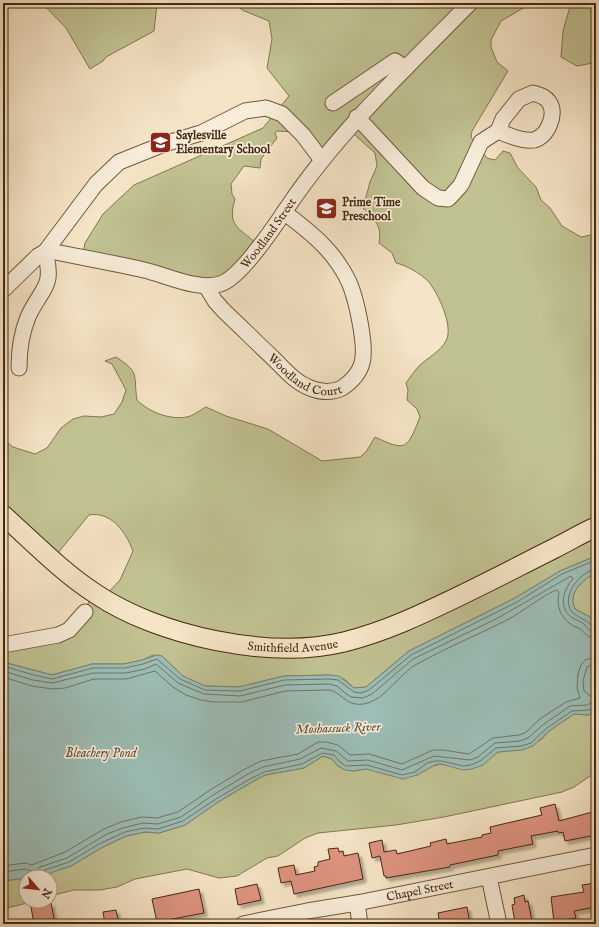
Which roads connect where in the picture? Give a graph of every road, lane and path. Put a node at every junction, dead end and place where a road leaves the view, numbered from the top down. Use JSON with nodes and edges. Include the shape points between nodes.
{"nodes":[{"id":1,"x":470,"y":3,"type":"edge"},
{"id":2,"x":406,"y":68,"type":"junction"},
{"id":3,"x":333,"y":103,"type":"dead end"},
{"id":4,"x":358,"y":117,"type":"junction"},
{"id":5,"x":498,"y":131,"type":"dead end"},
{"id":6,"x":321,"y":159,"type":"junction"},
{"id":7,"x":284,"y":212,"type":"junction"},
{"id":8,"x":45,"y":252,"type":"junction"},
{"id":9,"x":206,"y":286,"type":"junction"},
{"id":10,"x":3,"y":290,"type":"edge"},
{"id":11,"x":19,"y":368,"type":"dead end"},
{"id":12,"x":3,"y":515,"type":"edge"},
{"id":13,"x":596,"y":527,"type":"edge"},
{"id":14,"x":85,"y":612,"type":"dead end"},
{"id":15,"x":3,"y":645,"type":"edge"},
{"id":16,"x":596,"y":855,"type":"edge"},
{"id":17,"x":490,"y":877,"type":"junction"},
{"id":18,"x":357,"y":903,"type":"junction"},
{"id":19,"x":243,"y":924,"type":"edge"},
{"id":20,"x":360,"y":924,"type":"edge"},
{"id":21,"x":499,"y":924,"type":"edge"}],
"edges":[{"from":1,"to":2,"type":"street","name":"Woodland Street"},
{"from":2,"to":3,"type":"street","via":[[395,61]]},
{"from":2,"to":4,"type":"street","name":"Woodland Street"},
{"from":4,"to":5,"type":"street","via":[[423,188],[435,197],[444,199],[451,196],[461,185],[481,142]]},
{"from":4,"to":6,"type":"street","name":"Woodland Street"},
{"from":6,"to":7,"type":"street","name":"Woodland Street"},
{"from":6,"to":8,"type":"street","via":[[303,134],[282,114],[266,108],[245,111],[201,133],[119,162],[96,184]]},
{"from":7,"to":9,"type":"street","name":"Woodland Street","via":[[240,270],[221,284]]},
{"from":7,"to":9,"type":"street","name":"Woodland Court","via":[[317,237],[328,249],[349,282],[356,301],[362,342],[363,362],[354,378],[337,390],[328,392],[317,391],[300,383],[214,301]]},
{"from":8,"to":9,"type":"street","name":"Woodland Street","via":[[138,269]]},
{"from":8,"to":10,"type":"street"},
{"from":8,"to":11,"type":"street","via":[[49,278],[46,289],[35,303],[23,332]]},
{"from":12,"to":13,"type":"main road","name":"Smithfield Avenue","via":[[74,578],[122,610],[148,622],[219,642],[267,647],[302,647],[342,642],[395,625],[450,601]]},
{"from":14,"to":15,"type":"street","via":[[69,630],[58,635]]},
{"from":16,"to":17,"type":"street","name":"Chapel Street"},
{"from":17,"to":18,"type":"street","name":"Chapel Street"},
{"from":17,"to":21,"type":"street"},
{"from":18,"to":19,"type":"street","name":"Chapel Street"},
{"from":18,"to":20,"type":"street"}]}
